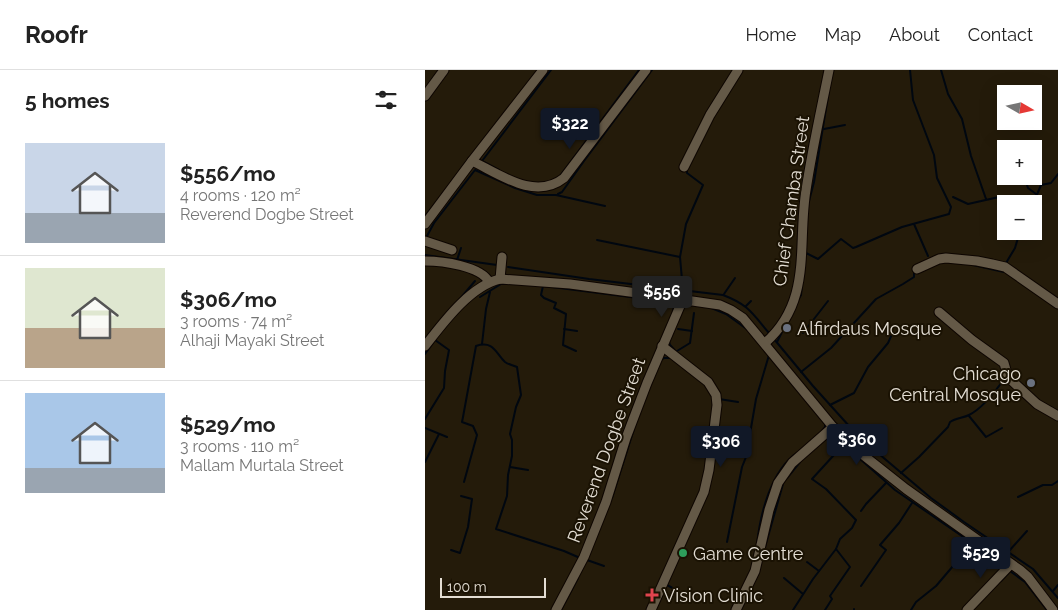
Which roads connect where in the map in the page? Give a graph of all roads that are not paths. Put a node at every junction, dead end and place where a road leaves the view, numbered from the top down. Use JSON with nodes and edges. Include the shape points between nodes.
{"nodes":[{"id":1,"x":444,"y":70,"type":"edge"},
{"id":2,"x":543,"y":70,"type":"edge"},
{"id":3,"x":646,"y":70,"type":"edge"},
{"id":4,"x":739,"y":70,"type":"edge"},
{"id":5,"x":829,"y":70,"type":"edge"},
{"id":6,"x":425,"y":96,"type":"edge"},
{"id":7,"x":472,"y":161,"type":"junction"},
{"id":8,"x":684,"y":167,"type":"dead end"},
{"id":9,"x":425,"y":224,"type":"edge"},
{"id":10,"x":425,"y":241,"type":"edge"},
{"id":11,"x":451,"y":250,"type":"dead end"},
{"id":12,"x":502,"y":257,"type":"dead end"},
{"id":13,"x":425,"y":261,"type":"edge"},
{"id":14,"x":917,"y":270,"type":"dead end"},
{"id":15,"x":500,"y":279,"type":"junction"},
{"id":16,"x":489,"y":282,"type":"junction"},
{"id":17,"x":683,"y":300,"type":"junction"},
{"id":18,"x":1058,"y":304,"type":"edge"},
{"id":19,"x":939,"y":312,"type":"dead end"},
{"id":20,"x":770,"y":338,"type":"junction"},
{"id":21,"x":425,"y":346,"type":"edge"},
{"id":22,"x":662,"y":346,"type":"junction"},
{"id":23,"x":1058,"y":416,"type":"edge"},
{"id":24,"x":833,"y":427,"type":"junction"},
{"id":25,"x":1011,"y":564,"type":"junction"},
{"id":26,"x":556,"y":610,"type":"edge"},
{"id":27,"x":651,"y":610,"type":"edge"},
{"id":28,"x":736,"y":610,"type":"edge"},
{"id":29,"x":967,"y":610,"type":"edge"},
{"id":30,"x":1053,"y":610,"type":"edge"}],
"edges":[{"from":1,"to":6,"type":"street"},
{"from":2,"to":7,"type":"street"},
{"from":3,"to":7,"type":"street","via":[[563,178],[551,186],[529,187]]},
{"from":4,"to":8,"type":"street","via":[[710,115]]},
{"from":5,"to":20,"type":"street","name":"Chief Chamba Street","via":[[805,192],[800,280],[784,324]]},
{"from":7,"to":9,"type":"street"},
{"from":10,"to":11,"type":"street"},
{"from":12,"to":15,"type":"street"},
{"from":13,"to":16,"type":"street","via":[[480,271]]},
{"from":14,"to":18,"type":"street","via":[[939,259],[977,260],[1005,267]]},
{"from":15,"to":16,"type":"street"},
{"from":15,"to":17,"type":"street","via":[[570,284]]},
{"from":16,"to":21,"type":"street","via":[[446,318]]},
{"from":17,"to":20,"type":"street","via":[[720,305]]},
{"from":17,"to":22,"type":"street","name":"Reverend Dogbe Street"},
{"from":19,"to":23,"type":"street","via":[[1005,363],[1012,382],[1037,404]]},
{"from":20,"to":24,"type":"street"},
{"from":22,"to":26,"type":"street","name":"Reverend Dogbe Street","via":[[597,525]]},
{"from":22,"to":27,"type":"street","via":[[708,382],[716,395],[717,405],[704,492]]},
{"from":24,"to":25,"type":"street","via":[[906,489]]},
{"from":24,"to":28,"type":"street","via":[[792,463],[778,483],[755,571]]},
{"from":25,"to":29,"type":"street"},
{"from":25,"to":30,"type":"street","via":[[1028,578]]}]}
